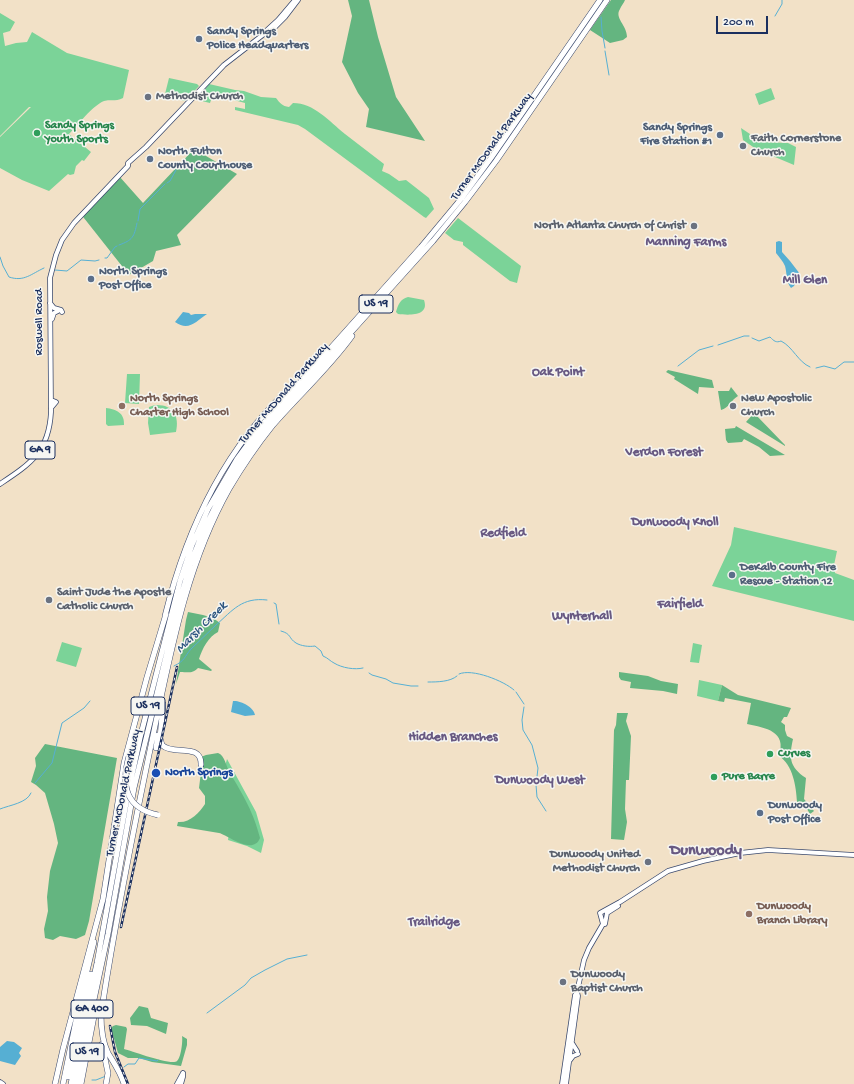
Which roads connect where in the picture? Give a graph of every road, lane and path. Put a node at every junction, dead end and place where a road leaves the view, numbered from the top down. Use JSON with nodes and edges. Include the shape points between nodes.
{"nodes":[{"id":1,"x":295,"y":0,"type":"edge"},
{"id":2,"x":298,"y":0,"type":"edge"},
{"id":3,"x":600,"y":0,"type":"edge"},
{"id":4,"x":607,"y":0,"type":"edge"},
{"id":5,"x":266,"y":32,"type":"junction"},
{"id":6,"x":50,"y":303,"type":"junction"},
{"id":7,"x":50,"y":325,"type":"junction"},
{"id":8,"x":355,"y":328,"type":"junction"},
{"id":9,"x":301,"y":380,"type":"junction"},
{"id":10,"x":0,"y":484,"type":"edge"},
{"id":11,"x":166,"y":614,"type":"junction"},
{"id":12,"x":177,"y":630,"type":"junction"},
{"id":13,"x":162,"y":708,"type":"junction"},
{"id":14,"x":156,"y":748,"type":"dead end"},
{"id":15,"x":201,"y":765,"type":"dead end"},
{"id":16,"x":158,"y":815,"type":"dead end"},
{"id":17,"x":854,"y":855,"type":"edge"},
{"id":18,"x":626,"y":898,"type":"junction"},
{"id":19,"x":98,"y":920,"type":"junction"},
{"id":20,"x":601,"y":927,"type":"junction"},
{"id":21,"x":108,"y":934,"type":"junction"},
{"id":22,"x":101,"y":944,"type":"junction"},
{"id":23,"x":577,"y":992,"type":"junction"},
{"id":24,"x":104,"y":999,"type":"junction"},
{"id":25,"x":572,"y":1043,"type":"junction"},
{"id":26,"x":569,"y":1060,"type":"junction"},
{"id":27,"x":0,"y":1082,"type":"edge"},
{"id":28,"x":3,"y":1084,"type":"edge"},
{"id":29,"x":54,"y":1084,"type":"edge"},
{"id":30,"x":63,"y":1084,"type":"edge"},
{"id":31,"x":67,"y":1084,"type":"edge"},
{"id":32,"x":71,"y":1084,"type":"edge"},
{"id":33,"x":76,"y":1084,"type":"edge"},
{"id":34,"x":81,"y":1084,"type":"edge"},
{"id":35,"x":106,"y":1084,"type":"edge"},
{"id":36,"x":124,"y":1084,"type":"edge"},
{"id":37,"x":177,"y":1084,"type":"edge"},
{"id":38,"x":181,"y":1084,"type":"edge"},
{"id":39,"x":562,"y":1084,"type":"edge"},
{"id":40,"x":566,"y":1084,"type":"edge"}],
"edges":[{"from":1,"to":5,"type":"main road","name":"Roswell Road"},
{"from":2,"to":5,"type":"main road","name":"Roswell Road","via":[[283,19],[268,33]]},
{"from":3,"to":9,"type":"highway","name":"Turner McDonald Parkway","number":"US 19","via":[[461,199]]},
{"from":4,"to":8,"type":"highway","name":"Turner McDonald Parkway","number":"US 19","via":[[465,202]]},
{"from":5,"to":6,"type":"main road","name":"Roswell Road","via":[[224,65],[77,220],[62,240],[52,267]]},
{"from":6,"to":7,"type":"main road","name":"Roswell Road"},
{"from":6,"to":7,"type":"main road","via":[[54,308],[61,310],[54,313]]},
{"from":7,"to":10,"type":"main road","name":"Roswell Road","number":"GA 9","via":[[51,400],[56,402],[51,408],[47,435],[38,453],[24,468]]},
{"from":8,"to":12,"type":"highway","via":[[339,352],[263,438],[229,490],[200,554]]},
{"from":8,"to":21,"type":"highway","name":"Turner McDonald Parkway","number":"US 19","via":[[249,449],[221,495],[200,538],[178,607],[142,751]]},
{"from":9,"to":11,"type":"highway","via":[[266,414],[232,456],[219,478],[180,562]]},
{"from":9,"to":22,"type":"highway","name":"Turner McDonald Parkway","number":"US 19","via":[[265,421],[237,459],[210,505],[187,558],[172,608],[126,798]]},
{"from":11,"to":16,"type":"highway","bridge":true,"via":[[125,771],[126,789],[130,798],[137,806]]},
{"from":11,"to":19,"type":"highway","via":[[124,763]]},
{"from":12,"to":13,"type":"highway"},
{"from":12,"to":24,"type":"highway","via":[[129,850]]},
{"from":13,"to":14,"type":"highway"},
{"from":13,"to":15,"type":"highway","via":[[162,745],[168,749],[196,753]]},
{"from":17,"to":18,"type":"main road","via":[[768,850],[748,852],[668,871]]},
{"from":18,"to":20,"type":"main road","via":[[607,913],[605,924]]},
{"from":18,"to":20,"type":"main road","via":[[600,913],[603,922]]},
{"from":19,"to":29,"type":"highway"},
{"from":19,"to":30,"type":"highway"},
{"from":20,"to":23,"type":"main road","via":[[584,960]]},
{"from":21,"to":33,"type":"highway","name":"Turner McDonald Parkway","number":"GA 400"},
{"from":21,"to":34,"type":"highway","number":"US 19"},
{"from":22,"to":31,"type":"highway","via":[[87,988]]},
{"from":22,"to":32,"type":"highway","name":"Turner McDonald Parkway","number":"GA 400"},
{"from":23,"to":25,"type":"main road"},
{"from":23,"to":39,"type":"main road"},
{"from":24,"to":35,"type":"highway","via":[[99,1029],[108,1073]]},
{"from":24,"to":36,"type":"highway","via":[[101,1024],[103,1040]]},
{"from":25,"to":26,"type":"main road"},
{"from":25,"to":26,"type":"main road","via":[[578,1053]]},
{"from":26,"to":40,"type":"main road"},
{"from":27,"to":28,"type":"main road"},
{"from":37,"to":38,"type":"main road","via":[[183,1072]]}]}
